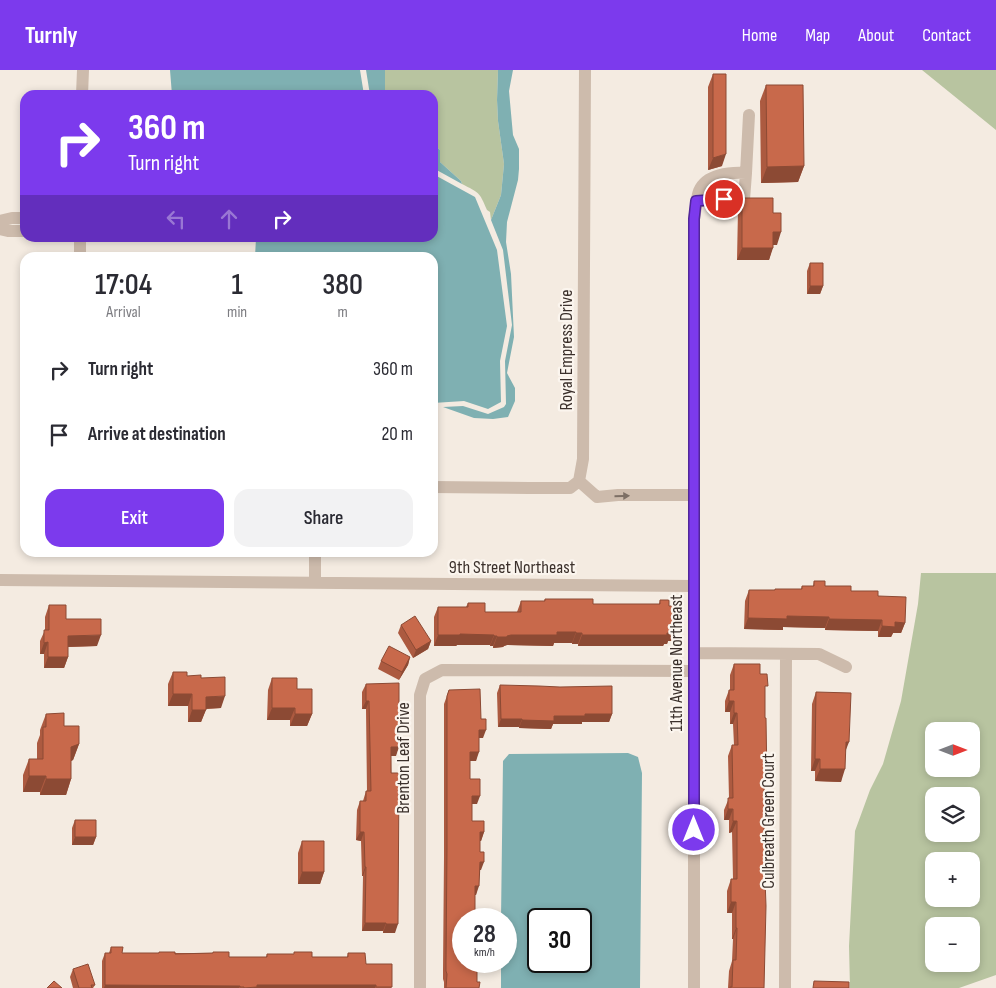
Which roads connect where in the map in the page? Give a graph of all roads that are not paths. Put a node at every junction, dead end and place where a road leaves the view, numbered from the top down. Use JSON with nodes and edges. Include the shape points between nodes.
{"nodes":[{"id":1,"x":83,"y":70,"type":"edge"},
{"id":2,"x":585,"y":70,"type":"edge"},
{"id":3,"x":82,"y":90,"type":"edge"},
{"id":4,"x":749,"y":115,"type":"dead end"},
{"id":5,"x":746,"y":173,"type":"junction"},
{"id":6,"x":696,"y":201,"type":"junction"},
{"id":7,"x":20,"y":218,"type":"edge"},
{"id":8,"x":0,"y":221,"type":"edge"},
{"id":9,"x":0,"y":229,"type":"edge"},
{"id":10,"x":20,"y":231,"type":"edge"},
{"id":11,"x":579,"y":481,"type":"junction"},
{"id":12,"x":438,"y":487,"type":"edge"},
{"id":13,"x":694,"y":495,"type":"junction"},
{"id":14,"x":315,"y":557,"type":"edge"},
{"id":15,"x":0,"y":580,"type":"edge"},
{"id":16,"x":315,"y":582,"type":"junction"},
{"id":17,"x":693,"y":586,"type":"junction"},
{"id":18,"x":694,"y":653,"type":"junction"},
{"id":19,"x":786,"y":654,"type":"junction"},
{"id":20,"x":846,"y":667,"type":"dead end"},
{"id":21,"x":694,"y":671,"type":"junction"},
{"id":22,"x":420,"y":988,"type":"edge"},
{"id":23,"x":694,"y":988,"type":"edge"},
{"id":24,"x":785,"y":988,"type":"edge"}],
"edges":[{"from":1,"to":3,"type":"street"},
{"from":2,"to":11,"type":"street","name":"Royal Empress Drive","via":[[583,459]]},
{"from":4,"to":5,"type":"street"},
{"from":5,"to":6,"type":"street","via":[[734,172],[707,180]]},
{"from":5,"to":6,"type":"street","via":[[744,200]]},
{"from":6,"to":13,"type":"street","name":"11th Avenue Northeast"},
{"from":7,"to":8,"type":"street"},
{"from":9,"to":10,"type":"street"},
{"from":11,"to":12,"type":"street","via":[[570,488]]},
{"from":11,"to":13,"type":"street","one_way":true,"via":[[597,497]]},
{"from":13,"to":17,"type":"street","name":"11th Avenue Northeast"},
{"from":14,"to":16,"type":"street"},
{"from":15,"to":16,"type":"street","name":"9th Street Northeast"},
{"from":16,"to":17,"type":"street","name":"9th Street Northeast"},
{"from":17,"to":18,"type":"street","name":"11th Avenue Northeast"},
{"from":18,"to":19,"type":"street"},
{"from":18,"to":21,"type":"street","name":"11th Avenue Northeast"},
{"from":19,"to":20,"type":"street","via":[[820,654]]},
{"from":19,"to":24,"type":"street","name":"Culbreath Green Court"},
{"from":21,"to":22,"type":"street","name":"Brenton Leaf Drive","via":[[442,670],[425,679],[420,695]]},
{"from":21,"to":23,"type":"street","name":"11th Avenue Northeast"}]}
